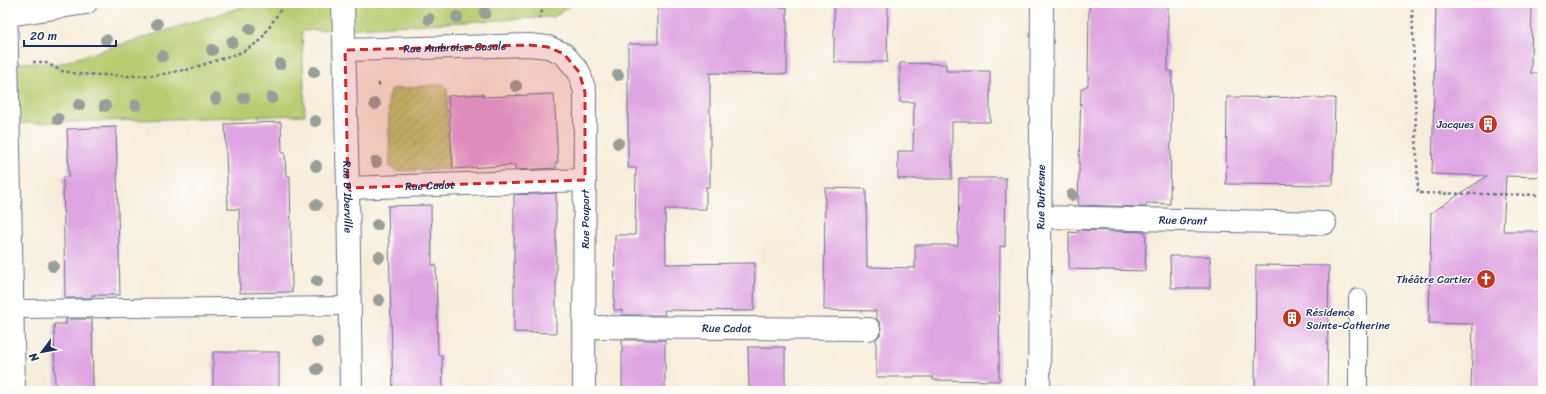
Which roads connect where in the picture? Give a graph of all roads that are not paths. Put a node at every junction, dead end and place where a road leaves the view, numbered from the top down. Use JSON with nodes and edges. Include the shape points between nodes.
{"nodes":[{"id":1,"x":86,"y":3,"type":"edge"},
{"id":2,"x":343,"y":3,"type":"edge"},
{"id":3,"x":1042,"y":3,"type":"edge"},
{"id":4,"x":5,"y":12,"type":"edge"},
{"id":5,"x":345,"y":50,"type":"junction"},
{"id":6,"x":564,"y":54,"type":"joint"},
{"id":7,"x":585,"y":180,"type":"junction"},
{"id":8,"x":348,"y":188,"type":"junction"},
{"id":9,"x":1041,"y":217,"type":"junction"},
{"id":10,"x":1324,"y":224,"type":"dead end"},
{"id":11,"x":1358,"y":298,"type":"dead end"},
{"id":12,"x":350,"y":306,"type":"junction"},
{"id":13,"x":13,"y":309,"type":"junction"},
{"id":14,"x":584,"y":327,"type":"junction"},
{"id":15,"x":869,"y":329,"type":"dead end"},
{"id":16,"x":8,"y":337,"type":"edge"},
{"id":17,"x":14,"y":391,"type":"edge"},
{"id":18,"x":351,"y":391,"type":"edge"},
{"id":19,"x":584,"y":391,"type":"edge"},
{"id":20,"x":1039,"y":391,"type":"edge"},
{"id":21,"x":1358,"y":391,"type":"edge"}],
"edges":[{"from":1,"to":4,"type":"street"},
{"from":2,"to":5,"type":"street","name":"Rue D'Iberville"},
{"from":3,"to":9,"type":"street","name":"Rue Dufresne"},
{"from":4,"to":13,"type":"street"},
{"from":5,"to":6,"type":"street","name":"Rue Ambroise-Casale","via":[[529,45],[548,47]]},
{"from":5,"to":8,"type":"street","name":"Rue D'Iberville"},
{"from":6,"to":7,"type":"street","name":"Rue Poupart","via":[[580,72],[585,92]]},
{"from":7,"to":8,"type":"street","name":"Rue Cadot"},
{"from":7,"to":14,"type":"street","name":"Rue Poupart"},
{"from":8,"to":12,"type":"street","name":"Rue D'Iberville"},
{"from":9,"to":10,"type":"street","name":"Rue Grant"},
{"from":9,"to":20,"type":"street","name":"Rue Dufresne"},
{"from":11,"to":21,"type":"lane"},
{"from":12,"to":13,"type":"lane"},
{"from":12,"to":18,"type":"street","name":"Rue D'Iberville"},
{"from":13,"to":16,"type":"street"},
{"from":14,"to":15,"type":"street","name":"Rue Cadot"},
{"from":14,"to":19,"type":"street","name":"Rue Poupart"},
{"from":16,"to":17,"type":"street"}]}
